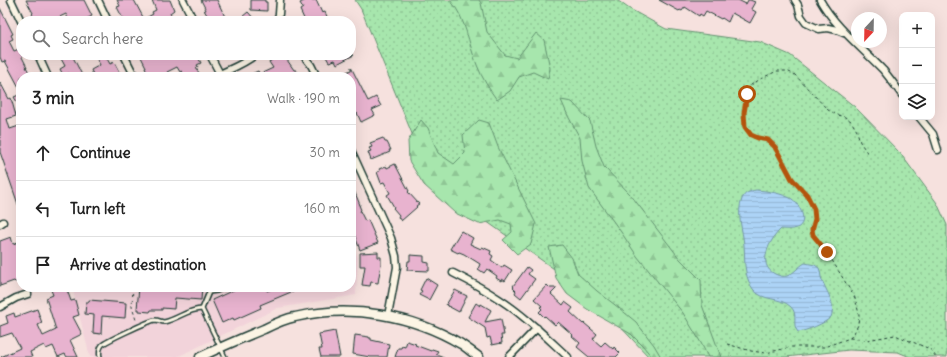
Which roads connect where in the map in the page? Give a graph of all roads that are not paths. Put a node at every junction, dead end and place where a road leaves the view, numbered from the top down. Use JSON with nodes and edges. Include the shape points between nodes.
{"nodes":[{"id":1,"x":11,"y":0,"type":"edge"},
{"id":2,"x":98,"y":0,"type":"edge"},
{"id":3,"x":183,"y":0,"type":"edge"},
{"id":4,"x":280,"y":0,"type":"edge"},
{"id":5,"x":795,"y":0,"type":"edge"},
{"id":6,"x":820,"y":0,"type":"edge"},
{"id":7,"x":19,"y":16,"type":"edge"},
{"id":8,"x":106,"y":16,"type":"edge"},
{"id":9,"x":191,"y":16,"type":"edge"},
{"id":10,"x":278,"y":16,"type":"edge"},
{"id":11,"x":845,"y":34,"type":"junction"},
{"id":12,"x":851,"y":38,"type":"edge"},
{"id":13,"x":862,"y":48,"type":"edge"},
{"id":14,"x":40,"y":60,"type":"edge"},
{"id":15,"x":126,"y":60,"type":"edge"},
{"id":16,"x":212,"y":60,"type":"edge"},
{"id":17,"x":248,"y":60,"type":"edge"},
{"id":18,"x":307,"y":60,"type":"edge"},
{"id":19,"x":46,"y":72,"type":"edge"},
{"id":20,"x":132,"y":72,"type":"edge"},
{"id":21,"x":216,"y":72,"type":"edge"},
{"id":22,"x":225,"y":72,"type":"edge"},
{"id":23,"x":314,"y":72,"type":"edge"},
{"id":24,"x":899,"y":91,"type":"edge"},
{"id":25,"x":921,"y":120,"type":"edge"},
{"id":26,"x":938,"y":150,"type":"dead end"},
{"id":27,"x":356,"y":161,"type":"edge"},
{"id":28,"x":453,"y":273,"type":"dead end"},
{"id":29,"x":209,"y":292,"type":"joint"},
{"id":30,"x":218,"y":292,"type":"edge"},
{"id":31,"x":28,"y":294,"type":"dead end"},
{"id":32,"x":0,"y":307,"type":"edge"},
{"id":33,"x":202,"y":309,"type":"junction"},
{"id":34,"x":388,"y":316,"type":"junction"},
{"id":35,"x":537,"y":328,"type":"junction"},
{"id":36,"x":221,"y":347,"type":"junction"},
{"id":37,"x":100,"y":357,"type":"edge"},
{"id":38,"x":200,"y":357,"type":"edge"},
{"id":39,"x":225,"y":357,"type":"edge"},
{"id":40,"x":479,"y":357,"type":"edge"},
{"id":41,"x":509,"y":357,"type":"edge"},
{"id":42,"x":568,"y":357,"type":"edge"}],
"edges":[{"from":1,"to":7,"type":"street"},
{"from":2,"to":8,"type":"street"},
{"from":3,"to":9,"type":"street"},
{"from":4,"to":10,"type":"street"},
{"from":5,"to":11,"type":"street","via":[[806,23],[819,29],[828,28]]},
{"from":6,"to":11,"type":"street"},
{"from":11,"to":12,"type":"street"},
{"from":13,"to":24,"type":"street"},
{"from":14,"to":19,"type":"street"},
{"from":15,"to":20,"type":"street"},
{"from":16,"to":21,"type":"street"},
{"from":17,"to":22,"type":"street"},
{"from":18,"to":23,"type":"street"},
{"from":25,"to":26,"type":"street","via":[[933,134]]},
{"from":27,"to":34,"type":"street","via":[[391,238],[396,256],[397,267]]},
{"from":28,"to":35,"type":"street","via":[[500,299]]},
{"from":29,"to":30,"type":"lane"},
{"from":29,"to":33,"type":"lane"},
{"from":31,"to":32,"type":"street"},
{"from":33,"to":36,"type":"lane"},
{"from":33,"to":37,"type":"lane","via":[[163,322],[155,320],[116,336],[102,345]]},
{"from":34,"to":36,"type":"street","via":[[357,311],[320,312],[294,317]]},
{"from":34,"to":40,"type":"street","via":[[437,332],[463,345]]},
{"from":35,"to":41,"type":"street"},
{"from":35,"to":42,"type":"street"},
{"from":36,"to":38,"type":"street"},
{"from":36,"to":39,"type":"lane"}]}
